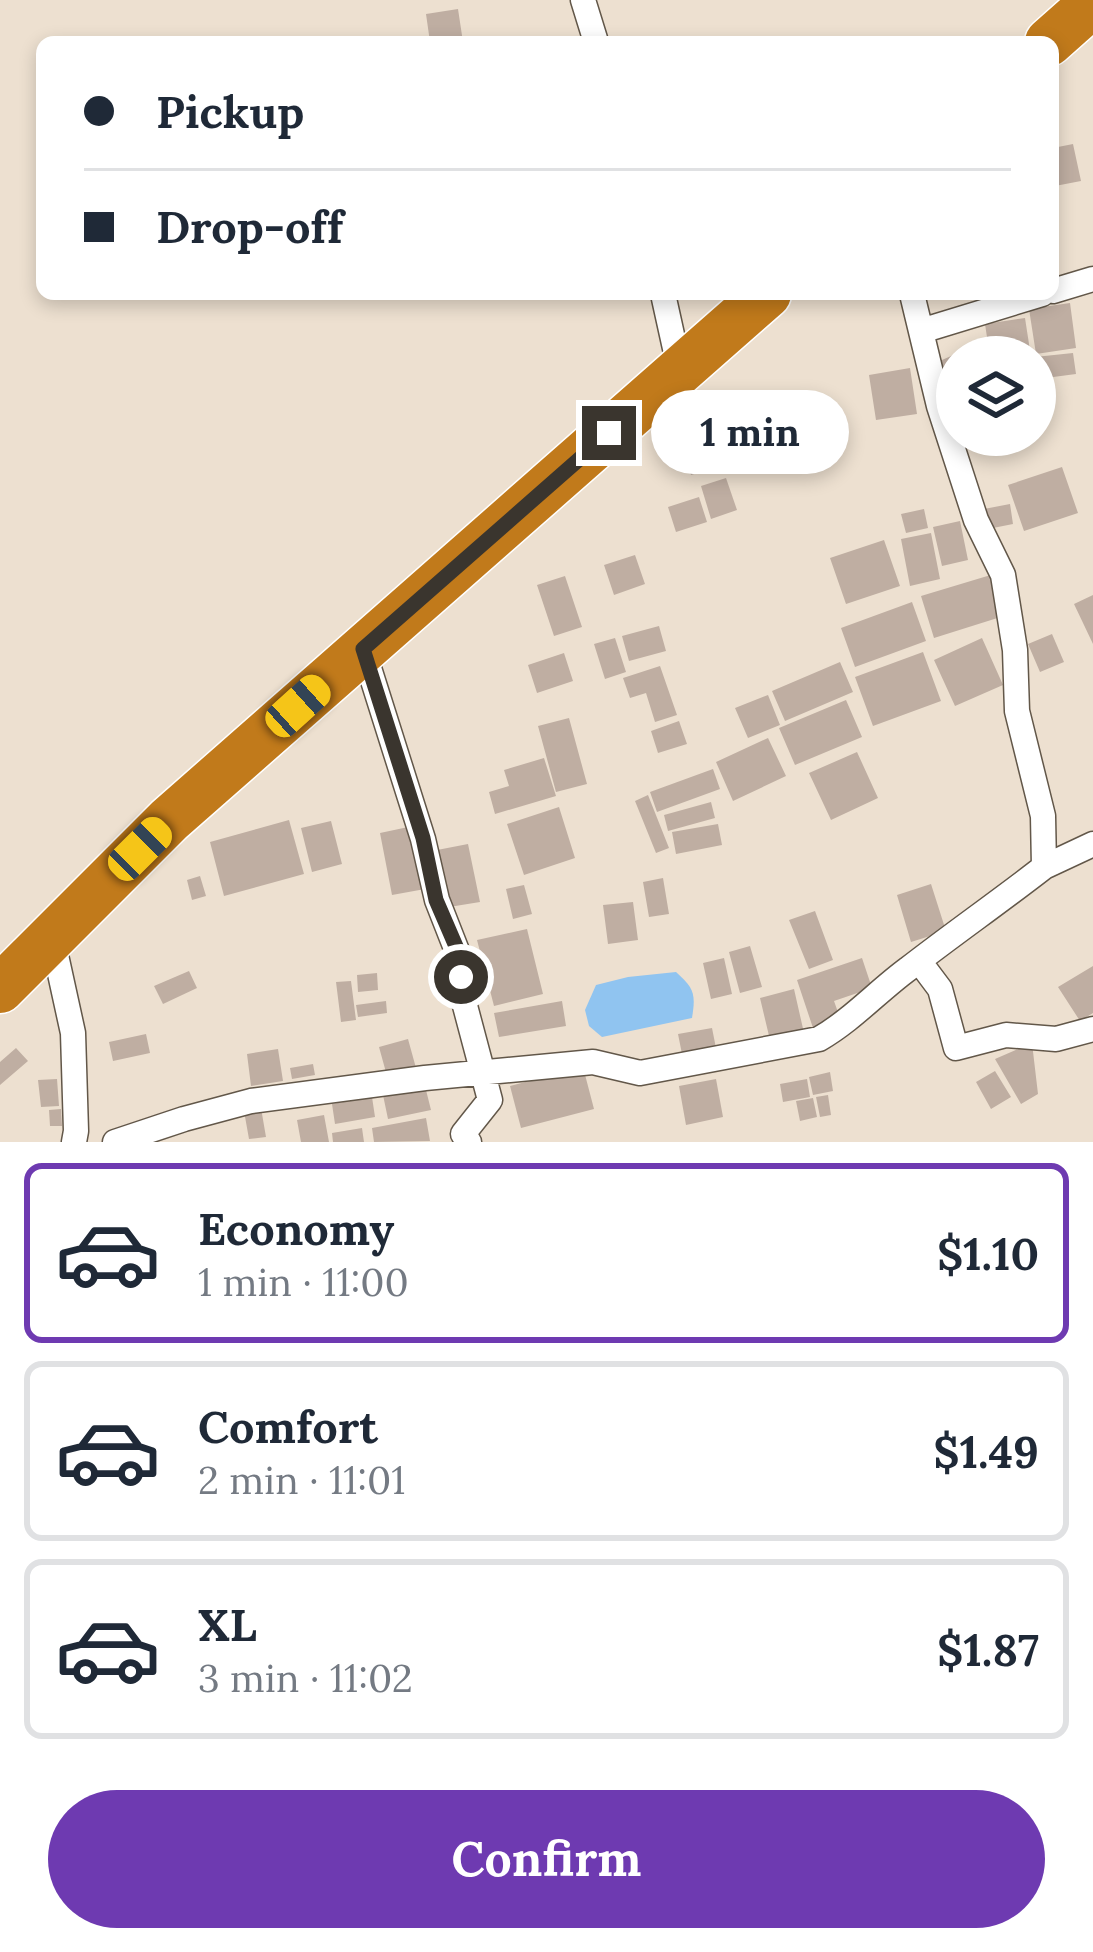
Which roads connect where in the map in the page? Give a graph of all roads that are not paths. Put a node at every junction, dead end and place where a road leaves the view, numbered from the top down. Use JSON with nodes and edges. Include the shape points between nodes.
{"nodes":[{"id":1,"x":583,"y":0,"type":"edge"},
{"id":2,"x":1093,"y":3,"type":"edge"},
{"id":3,"x":594,"y":36,"type":"edge"},
{"id":4,"x":1056,"y":36,"type":"edge"},
{"id":5,"x":1093,"y":279,"type":"edge"},
{"id":6,"x":1059,"y":289,"type":"edge"},
{"id":7,"x":664,"y":300,"type":"edge"},
{"id":8,"x":760,"y":300,"type":"edge"},
{"id":9,"x":913,"y":300,"type":"edge"},
{"id":10,"x":1022,"y":300,"type":"edge"},
{"id":11,"x":921,"y":331,"type":"junction"},
{"id":12,"x":680,"y":371,"type":"junction"},
{"id":13,"x":363,"y":649,"type":"junction"},
{"id":14,"x":1093,"y":844,"type":"edge"},
{"id":15,"x":1044,"y":867,"type":"junction"},
{"id":16,"x":52,"y":937,"type":"junction"},
{"id":17,"x":919,"y":961,"type":"junction"},
{"id":18,"x":0,"y":989,"type":"edge"},
{"id":19,"x":1093,"y":1029,"type":"edge"},
{"id":20,"x":483,"y":1073,"type":"junction"},
{"id":21,"x":74,"y":1142,"type":"edge"},
{"id":22,"x":115,"y":1142,"type":"edge"},
{"id":23,"x":469,"y":1142,"type":"edge"}],
"edges":[{"from":1,"to":3,"type":"street"},
{"from":2,"to":4,"type":"highway"},
{"from":5,"to":6,"type":"street"},
{"from":7,"to":12,"type":"street"},
{"from":8,"to":12,"type":"highway"},
{"from":9,"to":11,"type":"street"},
{"from":10,"to":11,"type":"street"},
{"from":11,"to":15,"type":"street","via":[[976,520],[1003,574]]},
{"from":12,"to":13,"type":"highway"},
{"from":13,"to":16,"type":"highway","via":[[169,820]]},
{"from":13,"to":20,"type":"street","via":[[458,951]]},
{"from":14,"to":15,"type":"street"},
{"from":15,"to":17,"type":"street"},
{"from":16,"to":18,"type":"highway"},
{"from":16,"to":21,"type":"street","via":[[73,1034]]},
{"from":17,"to":19,"type":"street","via":[[940,988],[956,1048],[1006,1035],[1056,1039]]},
{"from":17,"to":20,"type":"street","via":[[819,1039],[640,1072],[593,1062]]},
{"from":20,"to":22,"type":"street","via":[[251,1102]]},
{"from":20,"to":23,"type":"street","via":[[490,1100],[463,1134]]}]}
